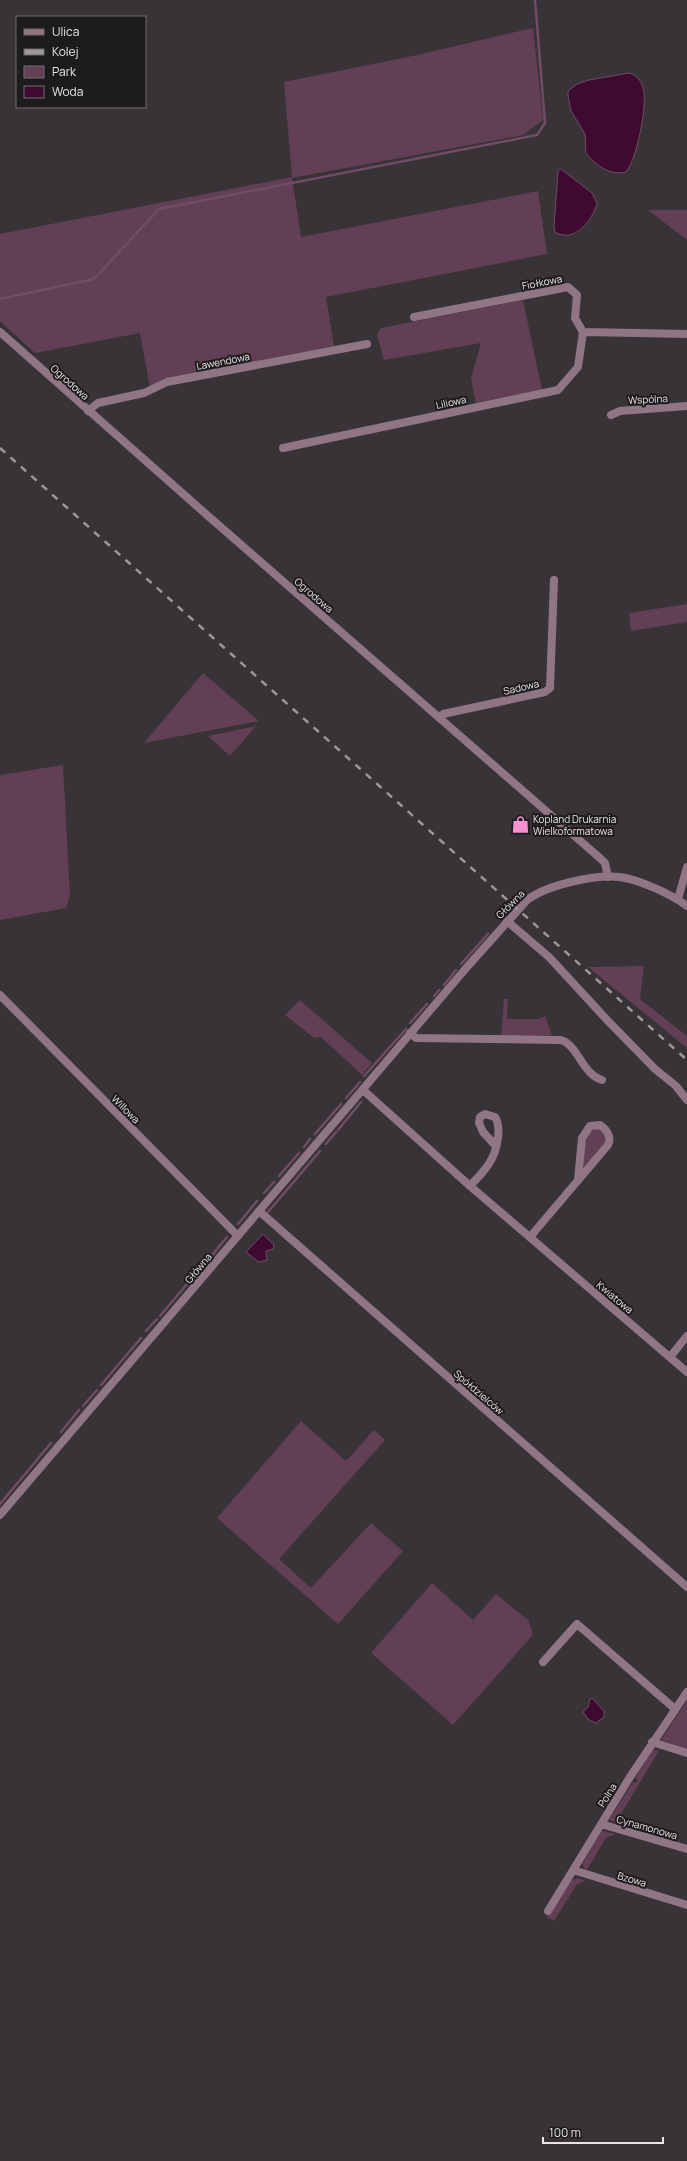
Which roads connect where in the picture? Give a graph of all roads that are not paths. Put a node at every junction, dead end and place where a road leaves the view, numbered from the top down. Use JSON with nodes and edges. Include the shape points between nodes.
{"nodes":[{"id":1,"x":414,"y":317,"type":"dead end"},
{"id":2,"x":0,"y":332,"type":"edge"},
{"id":3,"x":583,"y":332,"type":"junction"},
{"id":4,"x":687,"y":334,"type":"edge"},
{"id":5,"x":367,"y":344,"type":"dead end"},
{"id":6,"x":687,"y":406,"type":"edge"},
{"id":7,"x":88,"y":411,"type":"junction"},
{"id":8,"x":611,"y":415,"type":"dead end"},
{"id":9,"x":283,"y":448,"type":"dead end"},
{"id":10,"x":554,"y":580,"type":"dead end"},
{"id":11,"x":440,"y":718,"type":"junction"},
{"id":12,"x":687,"y":867,"type":"edge"},
{"id":13,"x":608,"y":876,"type":"junction"},
{"id":14,"x":678,"y":899,"type":"junction"},
{"id":15,"x":687,"y":906,"type":"edge"},
{"id":16,"x":507,"y":921,"type":"junction"},
{"id":17,"x":0,"y":995,"type":"edge"},
{"id":18,"x":410,"y":1033,"type":"junction"},
{"id":19,"x":602,"y":1080,"type":"dead end"},
{"id":20,"x":363,"y":1090,"type":"junction"},
{"id":21,"x":687,"y":1100,"type":"edge"},
{"id":22,"x":496,"y":1145,"type":"dead end"},
{"id":23,"x":578,"y":1180,"type":"junction"},
{"id":24,"x":470,"y":1186,"type":"junction"},
{"id":25,"x":259,"y":1211,"type":"junction"},
{"id":26,"x":238,"y":1236,"type":"junction"},
{"id":27,"x":530,"y":1237,"type":"junction"},
{"id":28,"x":687,"y":1336,"type":"edge"},
{"id":29,"x":670,"y":1357,"type":"junction"},
{"id":30,"x":687,"y":1372,"type":"edge"},
{"id":31,"x":0,"y":1515,"type":"edge"},
{"id":32,"x":687,"y":1587,"type":"edge"},
{"id":33,"x":543,"y":1662,"type":"dead end"},
{"id":34,"x":687,"y":1692,"type":"edge"},
{"id":35,"x":675,"y":1709,"type":"junction"},
{"id":36,"x":652,"y":1742,"type":"junction"},
{"id":37,"x":687,"y":1753,"type":"edge"},
{"id":38,"x":601,"y":1824,"type":"junction"},
{"id":39,"x":687,"y":1849,"type":"edge"},
{"id":40,"x":573,"y":1870,"type":"junction"},
{"id":41,"x":687,"y":1905,"type":"edge"},
{"id":42,"x":548,"y":1911,"type":"dead end"}],
"edges":[{"from":1,"to":3,"type":"street","name":"Fiołkowa","via":[[568,287],[577,295],[576,318]]},
{"from":2,"to":7,"type":"street","name":"Ogrodowa"},
{"from":3,"to":4,"type":"street"},
{"from":3,"to":9,"type":"street","name":"Liliowa","via":[[578,367],[558,390]]},
{"from":5,"to":7,"type":"street","name":"Lawendowa","via":[[167,382],[144,393],[98,403]]},
{"from":6,"to":8,"type":"street","name":"Wspólna","via":[[620,410]]},
{"from":7,"to":11,"type":"street","name":"Ogrodowa"},
{"from":10,"to":11,"type":"street","name":"Sadowa","via":[[550,688],[545,692],[443,714]]},
{"from":11,"to":13,"type":"street","name":"Ogrodowa","via":[[601,859],[605,863]]},
{"from":12,"to":14,"type":"street"},
{"from":13,"to":14,"type":"street","name":"Główna","via":[[624,878]]},
{"from":13,"to":16,"type":"street","name":"Główna","via":[[547,888],[527,900]]},
{"from":14,"to":15,"type":"street","name":"Główna"},
{"from":16,"to":18,"type":"street","name":"Główna"},
{"from":16,"to":21,"type":"street","via":[[549,957]]},
{"from":17,"to":26,"type":"street","name":"Willowa"},
{"from":18,"to":19,"type":"street","via":[[416,1038],[561,1040],[569,1044],[590,1074]]},
{"from":18,"to":20,"type":"street","name":"Główna"},
{"from":20,"to":24,"type":"street","name":"Kwiatowa"},
{"from":20,"to":25,"type":"street","name":"Główna"},
{"from":22,"to":24,"type":"street","via":[[490,1163]]},
{"from":23,"to":23,"type":"street","via":[[610,1142],[608,1131],[600,1125],[590,1126],[584,1133]]},
{"from":23,"to":27,"type":"street"},
{"from":24,"to":27,"type":"street","name":"Kwiatowa"},
{"from":25,"to":26,"type":"street","name":"Główna"},
{"from":25,"to":32,"type":"street","name":"Spółdzielców"},
{"from":26,"to":31,"type":"street","name":"Główna"},
{"from":27,"to":29,"type":"street","name":"Kwiatowa"},
{"from":28,"to":29,"type":"street"},
{"from":29,"to":30,"type":"street","name":"Kwiatowa"},
{"from":33,"to":35,"type":"street","via":[[577,1624]]},
{"from":34,"to":35,"type":"street","name":"Polna"},
{"from":35,"to":36,"type":"street","name":"Polna"},
{"from":36,"to":37,"type":"street"},
{"from":36,"to":38,"type":"street","name":"Polna"},
{"from":38,"to":39,"type":"street","name":"Cynamonowa"},
{"from":38,"to":40,"type":"street","name":"Polna"},
{"from":40,"to":41,"type":"street","name":"Bzowa"},
{"from":40,"to":42,"type":"street","name":"Polna"}]}
